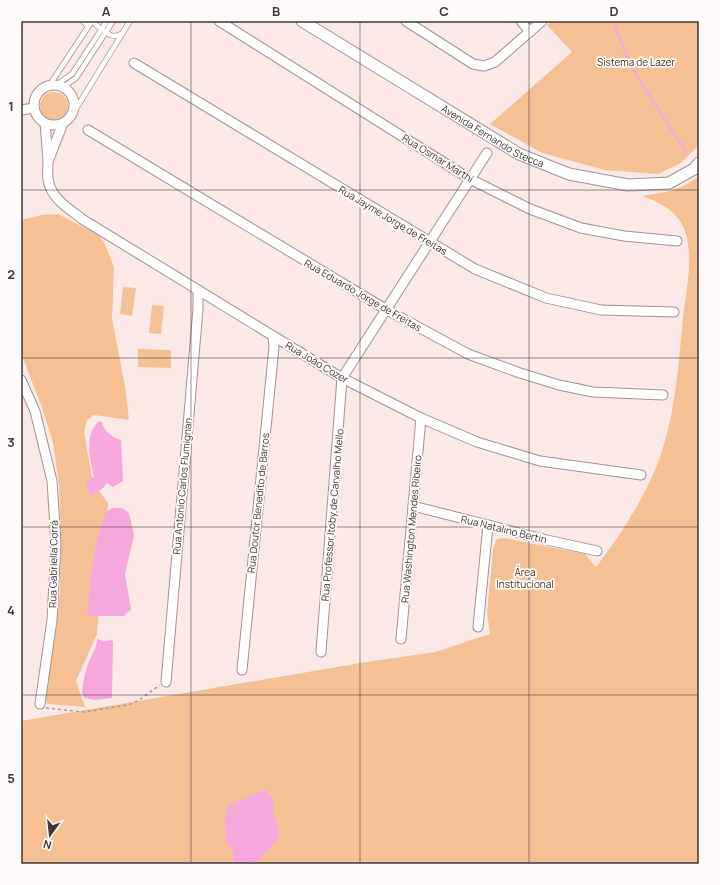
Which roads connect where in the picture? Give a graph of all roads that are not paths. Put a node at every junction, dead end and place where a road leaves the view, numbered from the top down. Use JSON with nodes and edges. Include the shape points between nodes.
{"nodes":[{"id":1,"x":83,"y":21,"type":"edge"},
{"id":2,"x":107,"y":21,"type":"edge"},
{"id":3,"x":113,"y":21,"type":"edge"},
{"id":4,"x":126,"y":21,"type":"edge"},
{"id":5,"x":130,"y":21,"type":"edge"},
{"id":6,"x":219,"y":21,"type":"edge"},
{"id":7,"x":302,"y":21,"type":"edge"},
{"id":8,"x":406,"y":21,"type":"edge"},
{"id":9,"x":521,"y":21,"type":"edge"},
{"id":10,"x":542,"y":21,"type":"edge"},
{"id":11,"x":91,"y":22,"type":"edge"},
{"id":12,"x":104,"y":31,"type":"junction"},
{"id":13,"x":530,"y":32,"type":"junction"},
{"id":14,"x":120,"y":35,"type":"junction"},
{"id":15,"x":111,"y":50,"type":"junction"},
{"id":16,"x":134,"y":63,"type":"dead end"},
{"id":17,"x":56,"y":86,"type":"junction"},
{"id":18,"x":34,"y":108,"type":"junction"},
{"id":19,"x":21,"y":110,"type":"edge"},
{"id":20,"x":73,"y":111,"type":"junction"},
{"id":21,"x":45,"y":123,"type":"junction"},
{"id":22,"x":63,"y":123,"type":"junction"},
{"id":23,"x":88,"y":130,"type":"dead end"},
{"id":24,"x":487,"y":153,"type":"dead end"},
{"id":25,"x":48,"y":162,"type":"junction"},
{"id":26,"x":699,"y":163,"type":"edge"},
{"id":27,"x":470,"y":179,"type":"junction"},
{"id":28,"x":677,"y":241,"type":"dead end"},
{"id":29,"x":430,"y":243,"type":"junction"},
{"id":30,"x":198,"y":290,"type":"junction"},
{"id":31,"x":387,"y":310,"type":"junction"},
{"id":32,"x":674,"y":312,"type":"dead end"},
{"id":33,"x":273,"y":336,"type":"junction"},
{"id":34,"x":342,"y":378,"type":"junction"},
{"id":35,"x":21,"y":380,"type":"edge"},
{"id":36,"x":663,"y":395,"type":"dead end"},
{"id":37,"x":421,"y":418,"type":"junction"},
{"id":38,"x":641,"y":475,"type":"dead end"},
{"id":39,"x":413,"y":506,"type":"junction"},
{"id":40,"x":488,"y":525,"type":"junction"},
{"id":41,"x":597,"y":551,"type":"dead end"},
{"id":42,"x":478,"y":627,"type":"dead end"},
{"id":43,"x":400,"y":639,"type":"dead end"},
{"id":44,"x":321,"y":652,"type":"dead end"},
{"id":45,"x":242,"y":670,"type":"dead end"},
{"id":46,"x":166,"y":682,"type":"road end"},
{"id":47,"x":40,"y":704,"type":"road end"}],
"edges":[{"from":1,"to":11,"type":"lane"},
{"from":2,"to":12,"type":"lane"},
{"from":3,"to":12,"type":"lane"},
{"from":4,"to":14,"type":"lane"},
{"from":5,"to":14,"type":"lane"},
{"from":6,"to":27,"type":"street","name":"Rua Osmar Marthi"},
{"from":7,"to":26,"type":"street","name":"Avenida Fernando Stecca","via":[[519,154],[570,174],[628,185],[669,183],[694,169]]},
{"from":8,"to":13,"type":"street","via":[[473,64],[484,66],[495,62]]},
{"from":9,"to":13,"type":"street"},
{"from":10,"to":13,"type":"street"},
{"from":11,"to":12,"type":"lane"},
{"from":11,"to":17,"type":"lane"},
{"from":12,"to":14,"type":"lane","via":[[114,36]]},
{"from":12,"to":17,"type":"lane","via":[[72,74]]},
{"from":14,"to":15,"type":"lane"},
{"from":15,"to":20,"type":"lane"},
{"from":15,"to":20,"type":"lane"},
{"from":16,"to":29,"type":"street","name":"Rua Jayme Jorge de Freitas"},
{"from":17,"to":18,"type":"street","via":[[40,90],[35,98]]},
{"from":17,"to":20,"type":"street","via":[[72,96]]},
{"from":18,"to":19,"type":"street"},
{"from":18,"to":21,"type":"street","via":[[38,117]]},
{"from":20,"to":22,"type":"street"},
{"from":21,"to":22,"type":"street","via":[[54,126]]},
{"from":21,"to":25,"type":"street","name":"Rua João Cozer"},
{"from":22,"to":25,"type":"street","name":"Rua João Cozer"},
{"from":23,"to":31,"type":"street","name":"Rua Eduardo Jorge de Freitas"},
{"from":24,"to":27,"type":"street"},
{"from":25,"to":30,"type":"street","name":"Rua João Cozer","via":[[50,188],[66,206],[82,219]]},
{"from":27,"to":28,"type":"street","name":"Rua Osmar Marthi","via":[[530,209],[581,228],[624,236]]},
{"from":27,"to":29,"type":"street"},
{"from":29,"to":31,"type":"street"},
{"from":29,"to":32,"type":"street","name":"Rua Jayme Jorge de Freitas","via":[[475,269],[546,298],[601,310]]},
{"from":30,"to":33,"type":"street","name":"Rua João Cozer"},
{"from":30,"to":46,"type":"street","name":"Rua Antonio Carlos Flumignan"},
{"from":31,"to":34,"type":"street"},
{"from":31,"to":36,"type":"street","name":"Rua Eduardo Jorge de Freitas","via":[[468,354],[520,373],[592,392]]},
{"from":33,"to":34,"type":"street","name":"Rua João Cozer"},
{"from":33,"to":45,"type":"street","name":"Rua Doutor Benedito de Barros","via":[[274,347]]},
{"from":34,"to":37,"type":"street","name":"Rua João Cozer"},
{"from":34,"to":44,"type":"street","name":"Rua Professor Itoby de Carvalho Mello"},
{"from":35,"to":47,"type":"street","name":"Rua Gabriella Corrá","via":[[35,412],[52,480],[56,543],[52,620]]},
{"from":37,"to":38,"type":"street","name":"Rua João Cozer","via":[[477,442],[540,461]]},
{"from":37,"to":39,"type":"street","name":"Rua Washington Mendes Ribeiro"},
{"from":39,"to":40,"type":"street","name":"Rua Natalino Bertin"},
{"from":39,"to":43,"type":"street","name":"Rua Washington Mendes Ribeiro"},
{"from":40,"to":41,"type":"street","name":"Rua Natalino Bertin"},
{"from":40,"to":42,"type":"street"}]}
